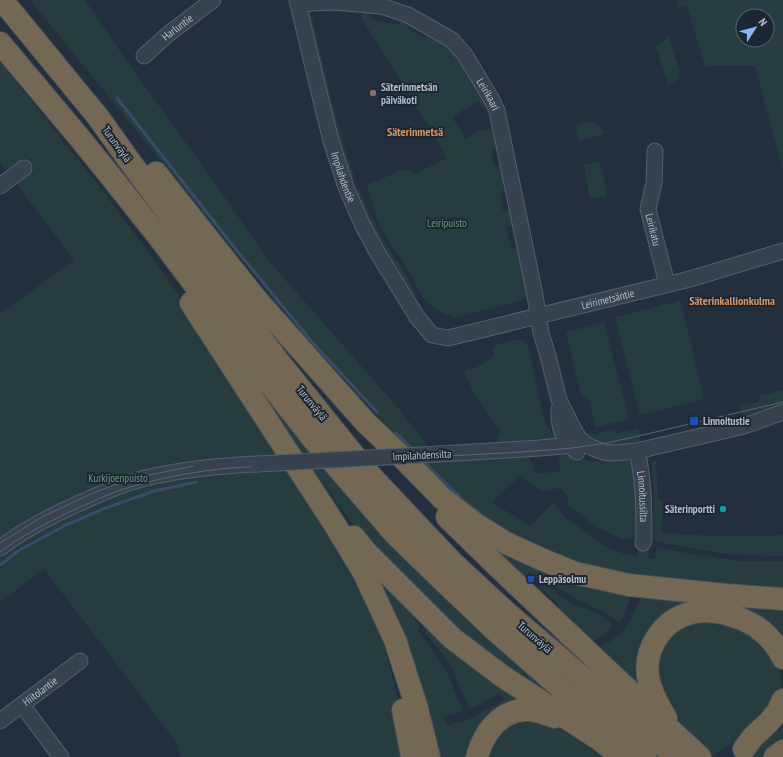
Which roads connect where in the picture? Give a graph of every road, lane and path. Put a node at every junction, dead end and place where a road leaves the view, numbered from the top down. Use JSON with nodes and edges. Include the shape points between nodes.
{"nodes":[{"id":1,"x":2,"y":0,"type":"edge"},
{"id":2,"x":213,"y":0,"type":"edge"},
{"id":3,"x":298,"y":3,"type":"edge"},
{"id":4,"x":0,"y":43,"type":"edge"},
{"id":5,"x":144,"y":56,"type":"dead end"},
{"id":6,"x":98,"y":117,"type":"junction"},
{"id":7,"x":655,"y":151,"type":"dead end"},
{"id":8,"x":24,"y":168,"type":"dead end"},
{"id":9,"x":0,"y":186,"type":"edge"},
{"id":10,"x":128,"y":199,"type":"junction"},
{"id":11,"x":783,"y":251,"type":"edge"},
{"id":12,"x":667,"y":284,"type":"junction"},
{"id":13,"x":538,"y":315,"type":"junction"},
{"id":14,"x":432,"y":335,"type":"joint"},
{"id":15,"x":559,"y":400,"type":"junction"},
{"id":16,"x":783,"y":412,"type":"edge"},
{"id":17,"x":367,"y":424,"type":"junction"},
{"id":18,"x":586,"y":444,"type":"junction"},
{"id":19,"x":570,"y":446,"type":"junction"},
{"id":20,"x":637,"y":451,"type":"junction"},
{"id":21,"x":603,"y":452,"type":"junction"},
{"id":22,"x":301,"y":473,"type":"junction"},
{"id":23,"x":643,"y":543,"type":"dead end"},
{"id":24,"x":0,"y":548,"type":"edge"},
{"id":25,"x":783,"y":599,"type":"edge"},
{"id":26,"x":381,"y":609,"type":"junction"},
{"id":27,"x":783,"y":658,"type":"edge"},
{"id":28,"x":80,"y":661,"type":"dead end"},
{"id":29,"x":783,"y":700,"type":"edge"},
{"id":30,"x":22,"y":705,"type":"junction"},
{"id":31,"x":0,"y":721,"type":"edge"},
{"id":32,"x":572,"y":722,"type":"junction"},
{"id":33,"x":783,"y":722,"type":"edge"},
{"id":34,"x":676,"y":747,"type":"edge"},
{"id":35,"x":783,"y":751,"type":"edge"},
{"id":36,"x":738,"y":753,"type":"edge"},
{"id":37,"x":61,"y":757,"type":"edge"},
{"id":38,"x":412,"y":757,"type":"edge"},
{"id":39,"x":430,"y":757,"type":"edge"},
{"id":40,"x":477,"y":757,"type":"edge"},
{"id":41,"x":622,"y":757,"type":"edge"},
{"id":42,"x":645,"y":757,"type":"edge"},
{"id":43,"x":700,"y":757,"type":"edge"},
{"id":44,"x":775,"y":757,"type":"edge"}],
"edges":[{"from":1,"to":6,"type":"highway","name":"Turunväylä"},
{"from":2,"to":5,"type":"street","name":"Harluntie"},
{"from":3,"to":13,"type":"street","name":"Leirikaari","via":[[333,2],[381,6],[427,25],[452,40],[465,55],[497,111]]},
{"from":3,"to":14,"type":"street","name":"Impilahdentie","via":[[318,92],[346,187],[377,252],[417,317]]},
{"from":4,"to":10,"type":"highway","name":"Turunväylä"},
{"from":6,"to":17,"type":"highway","via":[[142,155],[256,298]]},
{"from":6,"to":34,"type":"highway","name":"Turunväylä","via":[[278,361],[375,480],[451,561],[502,608]]},
{"from":7,"to":12,"type":"street","name":"Leirikatu","via":[[654,182],[648,209]]},
{"from":8,"to":9,"type":"street"},
{"from":10,"to":22,"type":"highway","via":[[148,242],[196,310]]},
{"from":10,"to":42,"type":"highway","name":"Turunväylä","via":[[313,438],[395,534],[497,632]]},
{"from":11,"to":12,"type":"street","name":"Leirimetsäntie"},
{"from":12,"to":13,"type":"street","name":"Leirimetsäntie"},
{"from":13,"to":14,"type":"street","name":"Leirimetsäntie","via":[[448,338]]},
{"from":13,"to":15,"type":"street"},
{"from":15,"to":18,"type":"street","via":[[574,430]]},
{"from":15,"to":19,"type":"street","via":[[559,421]]},
{"from":16,"to":20,"type":"street","via":[[750,424]]},
{"from":17,"to":25,"type":"highway","via":[[442,498],[474,523],[506,543],[541,559],[575,573],[629,584]]},
{"from":17,"to":34,"type":"highway","via":[[394,462],[434,504]]},
{"from":18,"to":19,"type":"street","name":"Impilahdensilta"},
{"from":18,"to":21,"type":"street"},
{"from":19,"to":21,"type":"street","via":[[578,453],[589,457]]},
{"from":19,"to":24,"type":"street","name":"Impilahdensilta","bridge":true,"via":[[189,470],[131,482],[100,494],[57,513]]},
{"from":20,"to":21,"type":"street"},
{"from":20,"to":23,"type":"street","name":"Linnoitussilta","via":[[644,493]]},
{"from":22,"to":26,"type":"highway","via":[[364,573]]},
{"from":22,"to":32,"type":"highway","via":[[324,497],[366,552],[452,638],[502,676]]},
{"from":26,"to":38,"type":"highway"},
{"from":26,"to":39,"type":"highway","via":[[406,673]]},
{"from":27,"to":34,"type":"highway","via":[[778,648],[757,627],[728,614],[694,612],[670,622],[653,644],[647,667],[656,701]]},
{"from":28,"to":30,"type":"street","name":"Hiitolantie"},
{"from":29,"to":36,"type":"highway","via":[[769,722]]},
{"from":30,"to":31,"type":"street","name":"Hiitolantie"},
{"from":30,"to":37,"type":"street"},
{"from":32,"to":40,"type":"highway","via":[[533,710],[515,711],[507,714],[493,726],[486,735]]},
{"from":32,"to":41,"type":"highway"},
{"from":33,"to":36,"type":"highway"},
{"from":34,"to":43,"type":"highway"},
{"from":35,"to":44,"type":"highway"}]}
